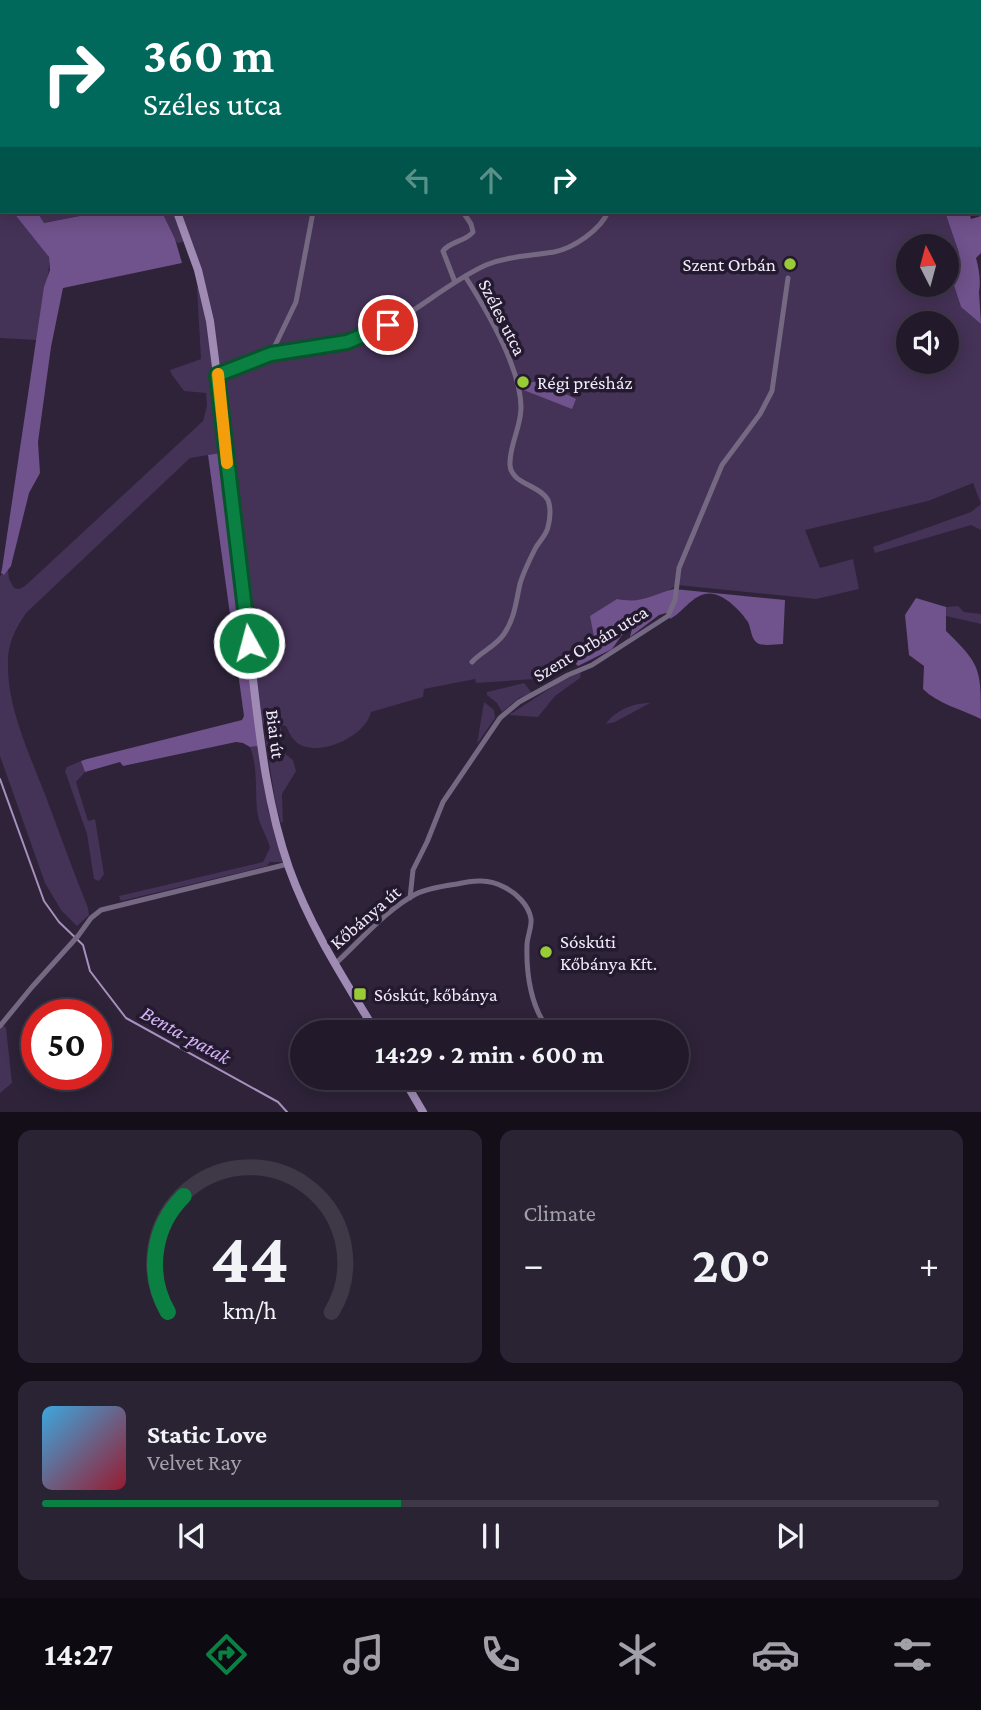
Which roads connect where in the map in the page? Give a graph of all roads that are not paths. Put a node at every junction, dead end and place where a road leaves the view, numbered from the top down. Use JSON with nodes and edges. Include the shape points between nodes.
{"nodes":[{"id":1,"x":178,"y":214,"type":"edge"},
{"id":2,"x":313,"y":214,"type":"edge"},
{"id":3,"x":464,"y":214,"type":"edge"},
{"id":4,"x":607,"y":214,"type":"edge"},
{"id":5,"x":465,"y":276,"type":"junction"},
{"id":6,"x":788,"y":278,"type":"dead end"},
{"id":7,"x":455,"y":282,"type":"junction"},
{"id":8,"x":271,"y":354,"type":"junction"},
{"id":9,"x":217,"y":375,"type":"junction"},
{"id":10,"x":471,"y":662,"type":"dead end"},
{"id":11,"x":288,"y":864,"type":"junction"},
{"id":12,"x":410,"y":898,"type":"junction"},
{"id":13,"x":335,"y":964,"type":"junction"},
{"id":14,"x":369,"y":1020,"type":"edge"},
{"id":15,"x":542,"y":1020,"type":"edge"},
{"id":16,"x":0,"y":1026,"type":"edge"},
{"id":17,"x":410,"y":1090,"type":"edge"},
{"id":18,"x":423,"y":1111,"type":"edge"}],
"edges":[{"from":1,"to":9,"type":"main road","name":"Biai út","via":[[202,284]]},
{"from":2,"to":8,"type":"street","via":[[296,302]]},
{"from":3,"to":7,"type":"street","via":[[473,232],[443,251]]},
{"from":4,"to":5,"type":"street","name":"Széles utca","via":[[593,232],[556,252],[507,258]]},
{"from":5,"to":7,"type":"street","name":"Széles utca"},
{"from":5,"to":10,"type":"street","name":"Széles utca","via":[[498,334],[520,398],[511,470],[547,499],[550,514],[546,535],[520,583],[503,636]]},
{"from":6,"to":12,"type":"street","name":"Szent Orbán utca","via":[[772,391],[722,464],[679,568],[668,616],[592,665],[519,702],[500,718],[443,802],[412,870]]},
{"from":7,"to":8,"type":"street","name":"Széles utca","via":[[369,335]]},
{"from":8,"to":9,"type":"street","name":"Széles utca"},
{"from":9,"to":11,"type":"main road","name":"Biai út","via":[[265,775]]},
{"from":11,"to":13,"type":"main road","name":"Biai út"},
{"from":11,"to":16,"type":"street","via":[[107,908],[91,918]]},
{"from":12,"to":13,"type":"street","name":"Kőbánya út"},
{"from":12,"to":15,"type":"street","name":"Kőbánya út","via":[[482,880],[517,896],[531,919],[527,947],[531,990]]},
{"from":13,"to":14,"type":"main road","name":"Biai út"},
{"from":17,"to":18,"type":"main road"}]}
